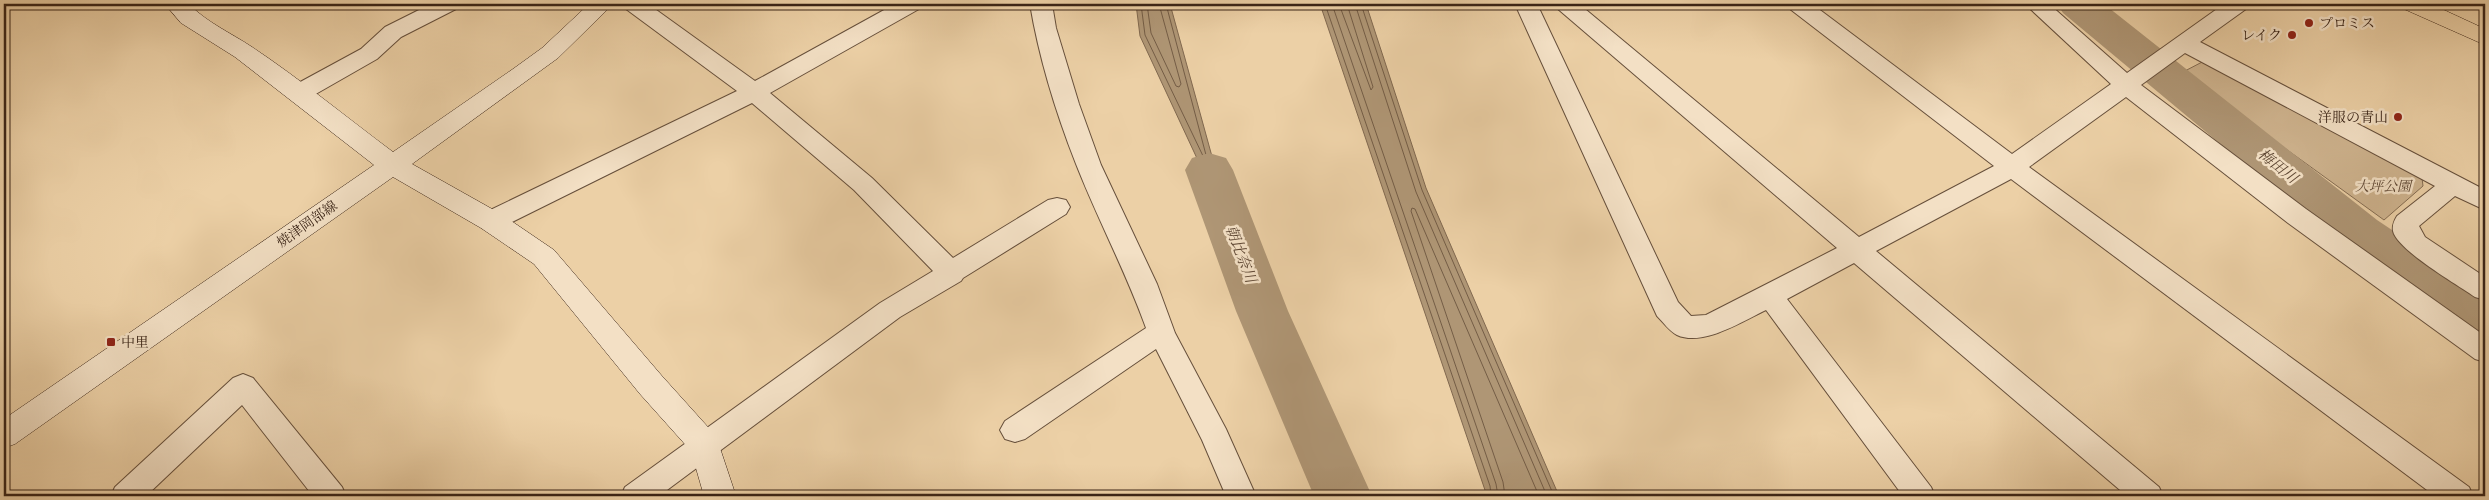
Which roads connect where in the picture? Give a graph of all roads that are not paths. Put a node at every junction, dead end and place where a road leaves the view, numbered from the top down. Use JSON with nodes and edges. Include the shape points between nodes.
{"nodes":[{"id":1,"x":176,"y":4,"type":"edge"},
{"id":2,"x":448,"y":4,"type":"edge"},
{"id":3,"x":602,"y":4,"type":"edge"},
{"id":4,"x":634,"y":4,"type":"edge"},
{"id":5,"x":1041,"y":4,"type":"edge"},
{"id":6,"x":1526,"y":4,"type":"edge"},
{"id":7,"x":1566,"y":4,"type":"edge"},
{"id":8,"x":1798,"y":4,"type":"edge"},
{"id":9,"x":2036,"y":4,"type":"edge"},
{"id":10,"x":2238,"y":4,"type":"edge"},
{"id":11,"x":2412,"y":4,"type":"edge"},
{"id":12,"x":899,"y":6,"type":"edge"},
{"id":13,"x":2485,"y":38,"type":"edge"},
{"id":14,"x":2179,"y":46,"type":"junction"},
{"id":15,"x":2130,"y":82,"type":"junction"},
{"id":16,"x":754,"y":92,"type":"junction"},
{"id":17,"x":299,"y":93,"type":"junction"},
{"id":18,"x":392,"y":165,"type":"junction"},
{"id":19,"x":2012,"y":167,"type":"junction"},
{"id":20,"x":2453,"y":184,"type":"junction"},
{"id":21,"x":2485,"y":201,"type":"edge"},
{"id":22,"x":1057,"y":207,"type":"dead end"},
{"id":23,"x":491,"y":221,"type":"junction"},
{"id":24,"x":1855,"y":249,"type":"junction"},
{"id":25,"x":952,"y":274,"type":"junction"},
{"id":26,"x":2485,"y":290,"type":"edge"},
{"id":27,"x":1770,"y":296,"type":"junction"},
{"id":28,"x":1161,"y":333,"type":"junction"},
{"id":29,"x":2485,"y":351,"type":"edge"},
{"id":30,"x":1015,"y":430,"type":"dead end"},
{"id":31,"x":4,"y":435,"type":"edge"},
{"id":32,"x":705,"y":445,"type":"junction"},
{"id":33,"x":126,"y":496,"type":"edge"},
{"id":34,"x":331,"y":496,"type":"edge"},
{"id":35,"x":636,"y":496,"type":"edge"},
{"id":36,"x":720,"y":496,"type":"edge"},
{"id":37,"x":1241,"y":496,"type":"edge"},
{"id":38,"x":1920,"y":496,"type":"edge"},
{"id":39,"x":2148,"y":496,"type":"edge"},
{"id":40,"x":2458,"y":496,"type":"edge"}],
"edges":[{"from":1,"to":17,"type":"street","via":[[188,18],[243,52]]},
{"from":2,"to":17,"type":"street","via":[[393,32],[369,54]]},
{"from":3,"to":18,"type":"street","name":"焼津岡部線","via":[[550,53]]},
{"from":4,"to":16,"type":"street"},
{"from":5,"to":28,"type":"street","via":[[1067,104],[1089,165],[1144,284]]},
{"from":6,"to":27,"type":"street","via":[[1667,309],[1685,327],[1710,325]]},
{"from":7,"to":24,"type":"street"},
{"from":8,"to":19,"type":"street"},
{"from":9,"to":15,"type":"street"},
{"from":10,"to":14,"type":"street"},
{"from":11,"to":13,"type":"main road"},
{"from":12,"to":16,"type":"street"},
{"from":14,"to":15,"type":"street"},
{"from":14,"to":20,"type":"street"},
{"from":15,"to":19,"type":"street"},
{"from":15,"to":29,"type":"street","via":[[2297,216]]},
{"from":16,"to":23,"type":"street"},
{"from":16,"to":25,"type":"street","via":[[863,184]]},
{"from":17,"to":18,"type":"street"},
{"from":18,"to":23,"type":"street"},
{"from":18,"to":31,"type":"street","name":"焼津岡部線"},
{"from":19,"to":24,"type":"street"},
{"from":19,"to":40,"type":"street"},
{"from":20,"to":21,"type":"street"},
{"from":20,"to":26,"type":"street","via":[[2406,223],[2406,232],[2416,244]]},
{"from":22,"to":25,"type":"street"},
{"from":23,"to":32,"type":"street","via":[[544,258]]},
{"from":24,"to":27,"type":"street"},
{"from":24,"to":39,"type":"street"},
{"from":25,"to":32,"type":"street","via":[[890,310]]},
{"from":27,"to":38,"type":"street"},
{"from":28,"to":30,"type":"street"},
{"from":28,"to":37,"type":"street","via":[[1216,438]]},
{"from":32,"to":35,"type":"street"},
{"from":32,"to":36,"type":"street"},
{"from":33,"to":34,"type":"street","via":[[243,386]]}]}
